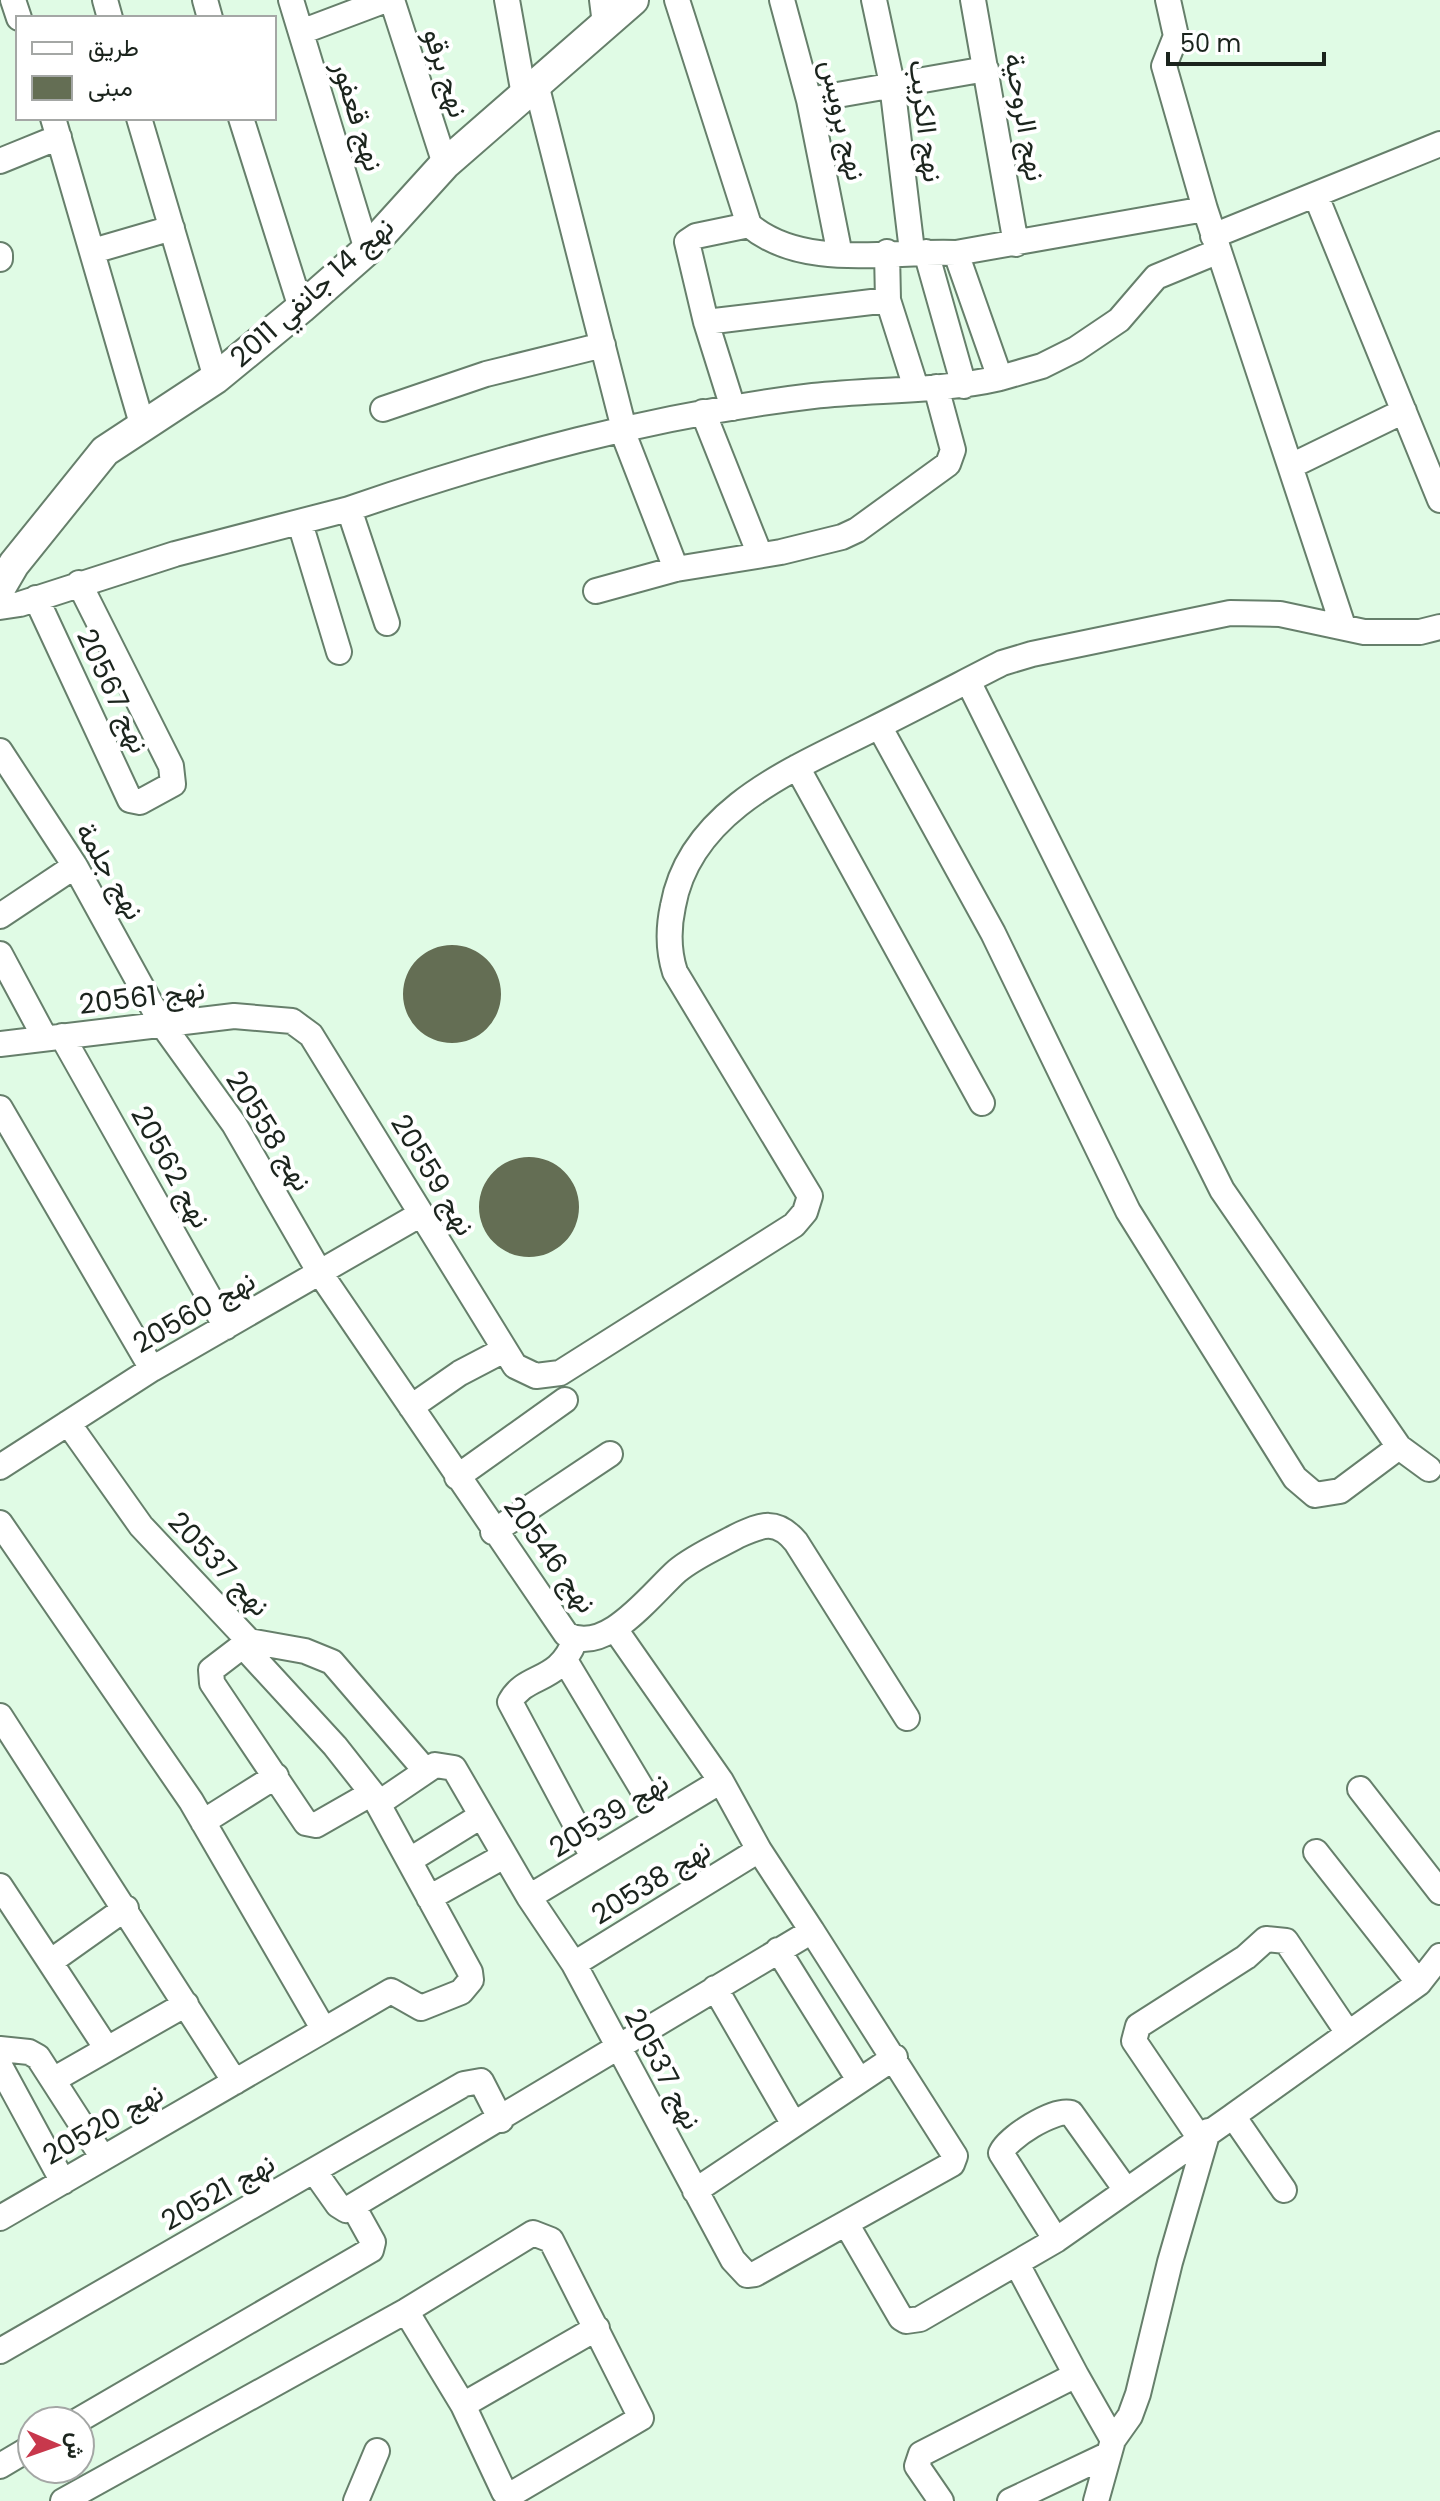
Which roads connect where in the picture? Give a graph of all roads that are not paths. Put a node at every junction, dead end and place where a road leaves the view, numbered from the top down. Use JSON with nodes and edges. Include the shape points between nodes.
{"nodes":[{"id":1,"x":291,"y":0,"type":"edge"},
{"id":2,"x":389,"y":0,"type":"edge"},
{"id":3,"x":507,"y":0,"type":"edge"},
{"id":4,"x":633,"y":0,"type":"edge"},
{"id":5,"x":677,"y":0,"type":"edge"},
{"id":6,"x":782,"y":0,"type":"edge"},
{"id":7,"x":874,"y":0,"type":"edge"},
{"id":8,"x":973,"y":0,"type":"edge"},
{"id":9,"x":1168,"y":0,"type":"edge"},
{"id":10,"x":604,"y":12,"type":"edge"},
{"id":11,"x":301,"y":32,"type":"junction"},
{"id":12,"x":986,"y":69,"type":"junction"},
{"id":13,"x":892,"y":84,"type":"junction"},
{"id":14,"x":530,"y":90,"type":"junction"},
{"id":15,"x":809,"y":100,"type":"junction"},
{"id":16,"x":140,"y":120,"type":"edge"},
{"id":17,"x":242,"y":120,"type":"edge"},
{"id":18,"x":56,"y":128,"type":"edge"},
{"id":19,"x":1440,"y":144,"type":"edge"},
{"id":20,"x":0,"y":161,"type":"edge"},
{"id":21,"x":445,"y":164,"type":"junction"},
{"id":22,"x":1316,"y":196,"type":"junction"},
{"id":23,"x":1205,"y":209,"type":"junction"},
{"id":24,"x":749,"y":225,"type":"junction"},
{"id":25,"x":172,"y":228,"type":"junction"},
{"id":26,"x":1216,"y":243,"type":"junction"},
{"id":27,"x":1016,"y":244,"type":"junction"},
{"id":28,"x":367,"y":250,"type":"junction"},
{"id":29,"x":93,"y":251,"type":"junction"},
{"id":30,"x":887,"y":252,"type":"junction"},
{"id":31,"x":919,"y":252,"type":"junction"},
{"id":32,"x":956,"y":253,"type":"junction"},
{"id":33,"x":840,"y":255,"type":"junction"},
{"id":34,"x":888,"y":300,"type":"junction"},
{"id":35,"x":301,"y":308,"type":"junction"},
{"id":36,"x":706,"y":322,"type":"junction"},
{"id":37,"x":603,"y":345,"type":"junction"},
{"id":38,"x":216,"y":378,"type":"junction"},
{"id":39,"x":1000,"y":378,"type":"junction"},
{"id":40,"x":964,"y":386,"type":"junction"},
{"id":41,"x":926,"y":388,"type":"junction"},
{"id":42,"x":733,"y":408,"type":"junction"},
{"id":43,"x":383,"y":409,"type":"dead end"},
{"id":44,"x":1404,"y":411,"type":"junction"},
{"id":45,"x":703,"y":412,"type":"junction"},
{"id":46,"x":142,"y":424,"type":"junction"},
{"id":47,"x":623,"y":429,"type":"junction"},
{"id":48,"x":1291,"y":466,"type":"junction"},
{"id":49,"x":1440,"y":500,"type":"edge"},
{"id":50,"x":349,"y":509,"type":"junction"},
{"id":51,"x":300,"y":523,"type":"junction"},
{"id":52,"x":760,"y":555,"type":"junction"},
{"id":53,"x":676,"y":569,"type":"junction"},
{"id":54,"x":79,"y":583,"type":"junction"},
{"id":55,"x":0,"y":588,"type":"edge"},
{"id":56,"x":596,"y":591,"type":"dead end"},
{"id":57,"x":36,"y":598,"type":"junction"},
{"id":58,"x":0,"y":607,"type":"edge"},
{"id":59,"x":387,"y":623,"type":"dead end"},
{"id":60,"x":1343,"y":626,"type":"junction"},
{"id":61,"x":1440,"y":627,"type":"edge"},
{"id":62,"x":339,"y":652,"type":"dead end"},
{"id":63,"x":968,"y":681,"type":"junction"},
{"id":64,"x":879,"y":726,"type":"junction"},
{"id":65,"x":0,"y":751,"type":"edge"},
{"id":66,"x":797,"y":767,"type":"junction"},
{"id":67,"x":75,"y":866,"type":"junction"},
{"id":68,"x":0,"y":916,"type":"edge"},
{"id":69,"x":0,"y":954,"type":"edge"},
{"id":70,"x":292,"y":1021,"type":"joint"},
{"id":71,"x":162,"y":1024,"type":"junction"},
{"id":72,"x":54,"y":1037,"type":"junction"},
{"id":73,"x":0,"y":1044,"type":"edge"},
{"id":74,"x":982,"y":1103,"type":"dead end"},
{"id":75,"x":0,"y":1108,"type":"edge"},
{"id":76,"x":421,"y":1214,"type":"junction"},
{"id":77,"x":320,"y":1273,"type":"junction"},
{"id":78,"x":226,"y":1327,"type":"junction"},
{"id":79,"x":510,"y":1358,"type":"junction"},
{"id":80,"x":149,"y":1363,"type":"junction"},
{"id":81,"x":565,"y":1400,"type":"dead end"},
{"id":82,"x":411,"y":1407,"type":"junction"},
{"id":83,"x":68,"y":1423,"type":"junction"},
{"id":84,"x":1399,"y":1447,"type":"junction"},
{"id":85,"x":610,"y":1454,"type":"dead end"},
{"id":86,"x":0,"y":1467,"type":"edge"},
{"id":87,"x":1429,"y":1469,"type":"dead end"},
{"id":88,"x":457,"y":1477,"type":"junction"},
{"id":89,"x":0,"y":1523,"type":"edge"},
{"id":90,"x":493,"y":1532,"type":"junction"},
{"id":91,"x":615,"y":1629,"type":"junction"},
{"id":92,"x":246,"y":1644,"type":"junction"},
{"id":93,"x":570,"y":1651,"type":"junction"},
{"id":94,"x":0,"y":1716,"type":"edge"},
{"id":95,"x":907,"y":1718,"type":"dead end"},
{"id":96,"x":425,"y":1770,"type":"junction"},
{"id":97,"x":276,"y":1776,"type":"junction"},
{"id":98,"x":721,"y":1781,"type":"junction"},
{"id":99,"x":1360,"y":1789,"type":"dead end"},
{"id":100,"x":376,"y":1798,"type":"junction"},
{"id":101,"x":481,"y":1816,"type":"junction"},
{"id":102,"x":659,"y":1817,"type":"junction"},
{"id":103,"x":203,"y":1822,"type":"junction"},
{"id":104,"x":759,"y":1850,"type":"junction"},
{"id":105,"x":1316,"y":1852,"type":"dead end"},
{"id":106,"x":504,"y":1856,"type":"junction"},
{"id":107,"x":593,"y":1857,"type":"junction"},
{"id":108,"x":410,"y":1860,"type":"junction"},
{"id":109,"x":0,"y":1886,"type":"edge"},
{"id":110,"x":1440,"y":1892,"type":"edge"},
{"id":111,"x":429,"y":1898,"type":"junction"},
{"id":112,"x":534,"y":1903,"type":"junction"},
{"id":113,"x":126,"y":1908,"type":"junction"},
{"id":114,"x":812,"y":1931,"type":"junction"},
{"id":115,"x":778,"y":1950,"type":"junction"},
{"id":116,"x":1440,"y":1956,"type":"edge"},
{"id":117,"x":50,"y":1962,"type":"junction"},
{"id":118,"x":574,"y":1964,"type":"junction"},
{"id":119,"x":1419,"y":1983,"type":"junction"},
{"id":120,"x":715,"y":1988,"type":"junction"},
{"id":121,"x":186,"y":2004,"type":"junction"},
{"id":122,"x":324,"y":2030,"type":"junction"},
{"id":123,"x":1348,"y":2033,"type":"junction"},
{"id":124,"x":0,"y":2049,"type":"edge"},
{"id":125,"x":107,"y":2049,"type":"junction"},
{"id":126,"x":617,"y":2049,"type":"junction"},
{"id":127,"x":895,"y":2057,"type":"junction"},
{"id":128,"x":0,"y":2066,"type":"edge"},
{"id":129,"x":53,"y":2080,"type":"junction"},
{"id":130,"x":859,"y":2080,"type":"junction"},
{"id":131,"x":235,"y":2082,"type":"junction"},
{"id":132,"x":1233,"y":2116,"type":"junction"},
{"id":133,"x":501,"y":2120,"type":"junction"},
{"id":134,"x":793,"y":2123,"type":"junction"},
{"id":135,"x":1204,"y":2134,"type":"junction"},
{"id":136,"x":103,"y":2158,"type":"junction"},
{"id":137,"x":314,"y":2171,"type":"junction"},
{"id":138,"x":63,"y":2182,"type":"junction"},
{"id":139,"x":1126,"y":2190,"type":"junction"},
{"id":140,"x":1284,"y":2190,"type":"dead end"},
{"id":141,"x":695,"y":2191,"type":"junction"},
{"id":142,"x":353,"y":2206,"type":"junction"},
{"id":143,"x":0,"y":2218,"type":"edge"},
{"id":144,"x":847,"y":2225,"type":"junction"},
{"id":145,"x":1056,"y":2240,"type":"junction"},
{"id":146,"x":1017,"y":2264,"type":"junction"},
{"id":147,"x":406,"y":2311,"type":"junction"},
{"id":148,"x":597,"y":2328,"type":"junction"},
{"id":149,"x":0,"y":2351,"type":"edge"},
{"id":150,"x":1076,"y":2375,"type":"junction"},
{"id":151,"x":463,"y":2405,"type":"junction"},
{"id":152,"x":96,"y":2410,"type":"edge"},
{"id":153,"x":1111,"y":2447,"type":"junction"},
{"id":154,"x":377,"y":2451,"type":"dead end"},
{"id":155,"x":63,"y":2501,"type":"edge"},
{"id":156,"x":356,"y":2501,"type":"edge"},
{"id":157,"x":941,"y":2501,"type":"edge"},
{"id":158,"x":1010,"y":2501,"type":"edge"},
{"id":159,"x":1096,"y":2501,"type":"edge"}],
"edges":[{"from":1,"to":11,"type":"street","name":"نهج قعفور"},
{"from":2,"to":11,"type":"street"},
{"from":2,"to":21,"type":"street","name":"نهج برقو"},
{"from":3,"to":14,"type":"street"},
{"from":4,"to":10,"type":"street","name":"نهج 14 جانفي 2011"},
{"from":5,"to":24,"type":"street"},
{"from":6,"to":15,"type":"street","name":"نهج برويس"},
{"from":7,"to":13,"type":"street","name":"نهج الكريب"},
{"from":8,"to":12,"type":"street","name":"نهج الروحية"},
{"from":9,"to":23,"type":"street","via":[[1176,36],[1164,66]]},
{"from":10,"to":14,"type":"street","name":"نهج 14 جانفي 2011"},
{"from":11,"to":28,"type":"street","name":"نهج قعفور"},
{"from":12,"to":13,"type":"street"},
{"from":12,"to":27,"type":"street","name":"نهج الروحية"},
{"from":13,"to":15,"type":"street"},
{"from":13,"to":31,"type":"street","name":"نهج الكريب"},
{"from":14,"to":21,"type":"street","name":"نهج 14 جانفي 2011"},
{"from":14,"to":37,"type":"street"},
{"from":15,"to":33,"type":"street","name":"نهج برويس"},
{"from":16,"to":25,"type":"street"},
{"from":17,"to":35,"type":"street"},
{"from":18,"to":20,"type":"street"},
{"from":18,"to":29,"type":"street"},
{"from":19,"to":22,"type":"street"},
{"from":21,"to":28,"type":"street","name":"نهج 14 جانفي 2011"},
{"from":22,"to":26,"type":"street"},
{"from":22,"to":44,"type":"street"},
{"from":23,"to":26,"type":"street"},
{"from":23,"to":27,"type":"street"},
{"from":24,"to":33,"type":"street","via":[[785,246]]},
{"from":24,"to":36,"type":"street","via":[[687,242]]},
{"from":25,"to":29,"type":"street"},
{"from":25,"to":38,"type":"street"},
{"from":26,"to":39,"type":"street","via":[[1156,277],[1119,320],[1076,349]]},
{"from":26,"to":48,"type":"street"},
{"from":27,"to":32,"type":"street"},
{"from":28,"to":35,"type":"street","name":"نهج 14 جانفي 2011"},
{"from":29,"to":46,"type":"street"},
{"from":30,"to":31,"type":"street"},
{"from":30,"to":33,"type":"street"},
{"from":30,"to":34,"type":"street"},
{"from":31,"to":32,"type":"street"},
{"from":31,"to":40,"type":"street","name":"نهج الكريب"},
{"from":32,"to":39,"type":"street"},
{"from":34,"to":36,"type":"street"},
{"from":34,"to":41,"type":"street"},
{"from":35,"to":38,"type":"street","name":"نهج 14 جانفي 2011"},
{"from":36,"to":42,"type":"street"},
{"from":37,"to":43,"type":"street","via":[[486,374]]},
{"from":37,"to":47,"type":"street"},
{"from":38,"to":46,"type":"street","name":"نهج 14 جانفي 2011"},
{"from":39,"to":40,"type":"street"},
{"from":40,"to":41,"type":"street"},
{"from":41,"to":42,"type":"street"},
{"from":41,"to":52,"type":"street","via":[[953,450],[944,470],[850,534]]},
{"from":42,"to":45,"type":"street"},
{"from":44,"to":48,"type":"street"},
{"from":44,"to":49,"type":"street"},
{"from":45,"to":47,"type":"street"},
{"from":45,"to":52,"type":"street"},
{"from":46,"to":55,"type":"street","name":"نهج 14 جانفي 2011","via":[[83,474]]},
{"from":47,"to":50,"type":"street","via":[[469,468]]},
{"from":47,"to":53,"type":"street"},
{"from":48,"to":60,"type":"street"},
{"from":50,"to":51,"type":"street"},
{"from":50,"to":59,"type":"street"},
{"from":51,"to":54,"type":"street"},
{"from":51,"to":62,"type":"street"},
{"from":52,"to":53,"type":"street"},
{"from":53,"to":56,"type":"street"},
{"from":54,"to":57,"type":"street"},
{"from":54,"to":57,"type":"street","name":"نهج 20567","via":[[171,766],[173,784],[140,802],[130,800]]},
{"from":57,"to":58,"type":"street"},
{"from":60,"to":61,"type":"street","via":[[1364,632]]},
{"from":60,"to":63,"type":"street","via":[[1280,614],[1230,613],[1032,654]]},
{"from":63,"to":64,"type":"street"},
{"from":63,"to":84,"type":"street","via":[[1222,1190]]},
{"from":64,"to":66,"type":"street"},
{"from":64,"to":84,"type":"street","via":[[993,933],[1128,1211],[1295,1478],[1315,1495],[1340,1491]]},
{"from":65,"to":67,"type":"street","name":"نهج جلمة"},
{"from":66,"to":74,"type":"street"},
{"from":66,"to":79,"type":"street","via":[[732,809],[705,837],[677,885],[669,955],[803,1181],[810,1196],[805,1212],[794,1225],[560,1373],[536,1376]]},
{"from":67,"to":68,"type":"street"},
{"from":67,"to":71,"type":"street","name":"نهج جلمة"},
{"from":69,"to":72,"type":"street","name":"نهج 20562"},
{"from":70,"to":71,"type":"street","name":"نهج 20561","via":[[234,1016]]},
{"from":70,"to":76,"type":"street","name":"نهج 20559","via":[[311,1035]]},
{"from":71,"to":72,"type":"street","name":"نهج 20561"},
{"from":71,"to":77,"type":"street","name":"نهج 20558","via":[[234,1124]]},
{"from":72,"to":73,"type":"street","name":"نهج 20561"},
{"from":72,"to":78,"type":"street","name":"نهج 20562"},
{"from":75,"to":80,"type":"street"},
{"from":76,"to":77,"type":"street","name":"نهج 20560"},
{"from":76,"to":79,"type":"street","name":"نهج 20559"},
{"from":77,"to":78,"type":"street","name":"نهج 20560"},
{"from":77,"to":82,"type":"street","name":"نهج 20546"},
{"from":78,"to":80,"type":"street","name":"نهج 20560"},
{"from":79,"to":82,"type":"street","via":[[460,1373]]},
{"from":80,"to":83,"type":"street","name":"نهج 20560"},
{"from":81,"to":88,"type":"street"},
{"from":82,"to":88,"type":"street","name":"نهج 20546"},
{"from":83,"to":86,"type":"street","name":"نهج 20560"},
{"from":83,"to":92,"type":"street","name":"نهج 20537","via":[[141,1526]]},
{"from":84,"to":87,"type":"street"},
{"from":85,"to":90,"type":"street"},
{"from":88,"to":90,"type":"street","name":"نهج 20546"},
{"from":89,"to":103,"type":"street"},
{"from":90,"to":93,"type":"street","name":"نهج 20546","via":[[566,1634]]},
{"from":91,"to":93,"type":"street","name":"نهج 20546"},
{"from":91,"to":95,"type":"street","name":"نهج 20546","via":[[694,1558],[758,1526],[774,1524],[796,1542]]},
{"from":91,"to":98,"type":"street"},
{"from":92,"to":96,"type":"street","name":"نهج 20537","via":[[305,1651],[332,1662]]},
{"from":92,"to":97,"type":"street","via":[[211,1670],[211,1679]]},
{"from":92,"to":100,"type":"street"},
{"from":93,"to":102,"type":"street"},
{"from":93,"to":107,"type":"street","via":[[510,1702]]},
{"from":94,"to":113,"type":"street"},
{"from":96,"to":100,"type":"street"},
{"from":96,"to":101,"type":"street","name":"نهج 20537","via":[[440,1763],[454,1768]]},
{"from":97,"to":100,"type":"street","via":[[309,1824]]},
{"from":97,"to":103,"type":"street"},
{"from":98,"to":102,"type":"street","name":"نهج 20539"},
{"from":98,"to":104,"type":"street"},
{"from":99,"to":110,"type":"street"},
{"from":100,"to":108,"type":"street"},
{"from":101,"to":106,"type":"street","name":"نهج 20537"},
{"from":101,"to":108,"type":"street"},
{"from":102,"to":107,"type":"street","name":"نهج 20539"},
{"from":103,"to":122,"type":"street"},
{"from":104,"to":114,"type":"street"},
{"from":104,"to":118,"type":"street","name":"نهج 20538"},
{"from":105,"to":119,"type":"street"},
{"from":106,"to":111,"type":"street"},
{"from":106,"to":112,"type":"street","name":"نهج 20537"},
{"from":107,"to":112,"type":"street","name":"نهج 20539"},
{"from":108,"to":111,"type":"street"},
{"from":109,"to":117,"type":"street"},
{"from":111,"to":122,"type":"street","name":"نهج 20520","via":[[471,1980],[421,2008],[391,1991]]},
{"from":112,"to":118,"type":"street","name":"نهج 20537"},
{"from":113,"to":117,"type":"street"},
{"from":113,"to":121,"type":"street"},
{"from":114,"to":115,"type":"street"},
{"from":114,"to":127,"type":"street"},
{"from":115,"to":120,"type":"street"},
{"from":115,"to":130,"type":"street"},
{"from":116,"to":119,"type":"street"},
{"from":117,"to":125,"type":"street"},
{"from":118,"to":126,"type":"street","name":"نهج 20537"},
{"from":119,"to":123,"type":"street"},
{"from":120,"to":126,"type":"street"},
{"from":120,"to":134,"type":"street"},
{"from":121,"to":125,"type":"street"},
{"from":121,"to":131,"type":"street"},
{"from":122,"to":131,"type":"street","name":"نهج 20520"},
{"from":123,"to":132,"type":"street"},
{"from":123,"to":135,"type":"street","via":[[1286,1941],[1277,1938],[1266,1939],[1138,2026],[1134,2041]]},
{"from":124,"to":129,"type":"street","via":[[34,2053]]},
{"from":125,"to":129,"type":"street"},
{"from":126,"to":133,"type":"street"},
{"from":126,"to":141,"type":"street","name":"نهج 20537"},
{"from":127,"to":130,"type":"street"},
{"from":127,"to":144,"type":"street","via":[[955,2156],[952,2164]]},
{"from":128,"to":138,"type":"street"},
{"from":129,"to":136,"type":"street"},
{"from":130,"to":134,"type":"street"},
{"from":131,"to":136,"type":"street","name":"نهج 20520"},
{"from":132,"to":135,"type":"street"},
{"from":132,"to":140,"type":"street"},
{"from":133,"to":137,"type":"street","name":"نهج 20521","via":[[481,2081],[464,2084]]},
{"from":133,"to":142,"type":"street"},
{"from":134,"to":141,"type":"street"},
{"from":135,"to":139,"type":"street"},
{"from":135,"to":153,"type":"street","via":[[1138,2394]]},
{"from":136,"to":138,"type":"street","name":"نهج 20520"},
{"from":137,"to":142,"type":"street","via":[[341,2209]]},
{"from":137,"to":149,"type":"street","name":"نهج 20521"},
{"from":138,"to":143,"type":"street","name":"نهج 20520"},
{"from":139,"to":145,"type":"street"},
{"from":139,"to":145,"type":"street","via":[[1071,2113],[1054,2112],[1007,2144],[1001,2153],[1004,2160]]},
{"from":141,"to":144,"type":"street","name":"نهج 20537","via":[[741,2272],[755,2274]]},
{"from":142,"to":152,"type":"street","via":[[373,2242],[371,2250]]},
{"from":144,"to":146,"type":"street","via":[[906,2321],[920,2319]]},
{"from":145,"to":146,"type":"street"},
{"from":146,"to":150,"type":"street"},
{"from":147,"to":148,"type":"street","via":[[540,2233],[551,2240]]},
{"from":147,"to":151,"type":"street"},
{"from":147,"to":155,"type":"street"},
{"from":148,"to":151,"type":"street"},
{"from":148,"to":151,"type":"street","via":[[641,2418],[516,2494],[504,2492]]},
{"from":150,"to":153,"type":"street"},
{"from":150,"to":157,"type":"street","via":[[921,2454],[917,2466]]},
{"from":153,"to":158,"type":"street"},
{"from":153,"to":159,"type":"street"},
{"from":154,"to":156,"type":"street"}]}
